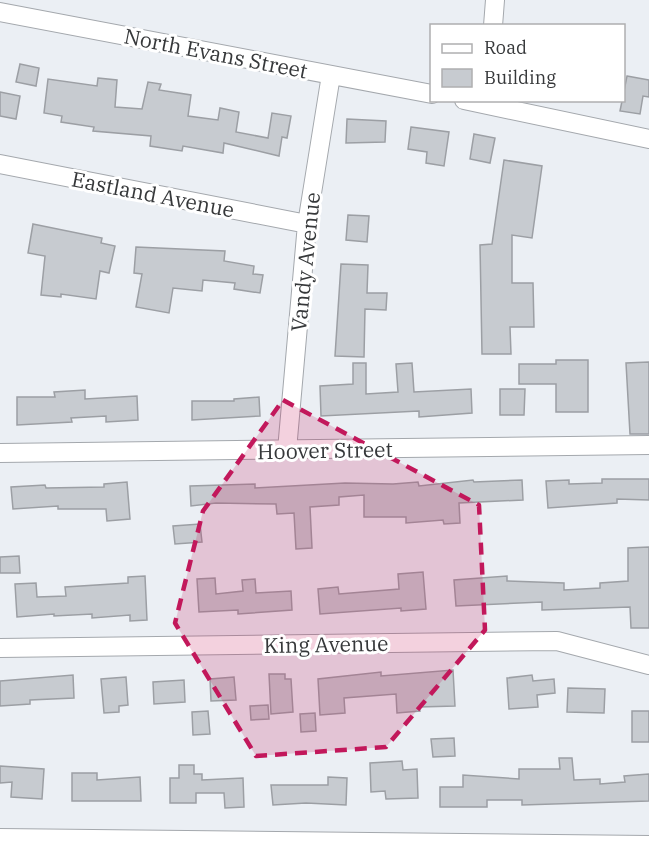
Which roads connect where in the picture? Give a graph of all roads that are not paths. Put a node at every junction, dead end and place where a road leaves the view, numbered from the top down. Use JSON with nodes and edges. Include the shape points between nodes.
{"nodes":[{"id":1,"x":495,"y":0,"type":"edge"},
{"id":2,"x":0,"y":12,"type":"edge"},
{"id":3,"x":493,"y":24,"type":"edge"},
{"id":4,"x":331,"y":75,"type":"junction"},
{"id":5,"x":430,"y":94,"type":"edge"},
{"id":6,"x":489,"y":103,"type":"edge"},
{"id":7,"x":649,"y":139,"type":"edge"},
{"id":8,"x":0,"y":164,"type":"edge"},
{"id":9,"x":307,"y":224,"type":"junction"},
{"id":10,"x":649,"y":446,"type":"edge"},
{"id":11,"x":287,"y":450,"type":"junction"},
{"id":12,"x":0,"y":453,"type":"edge"},
{"id":13,"x":0,"y":648,"type":"edge"},
{"id":14,"x":649,"y":665,"type":"edge"},
{"id":15,"x":0,"y":838,"type":"edge"},
{"id":16,"x":649,"y":845,"type":"edge"}],
"edges":[{"from":1,"to":3,"type":"street"},
{"from":2,"to":4,"type":"street","name":"North Evans Street"},
{"from":4,"to":5,"type":"street","name":"North Evans Street"},
{"from":4,"to":9,"type":"street","name":"Vandy Avenue"},
{"from":6,"to":7,"type":"street"},
{"from":8,"to":9,"type":"street","name":"Eastland Avenue"},
{"from":9,"to":11,"type":"street","name":"Vandy Avenue"},
{"from":10,"to":11,"type":"street","name":"Hoover Street"},
{"from":11,"to":12,"type":"street","name":"Hoover Street"},
{"from":13,"to":14,"type":"street","name":"King Avenue","via":[[557,641]]},
{"from":15,"to":16,"type":"street"}]}
